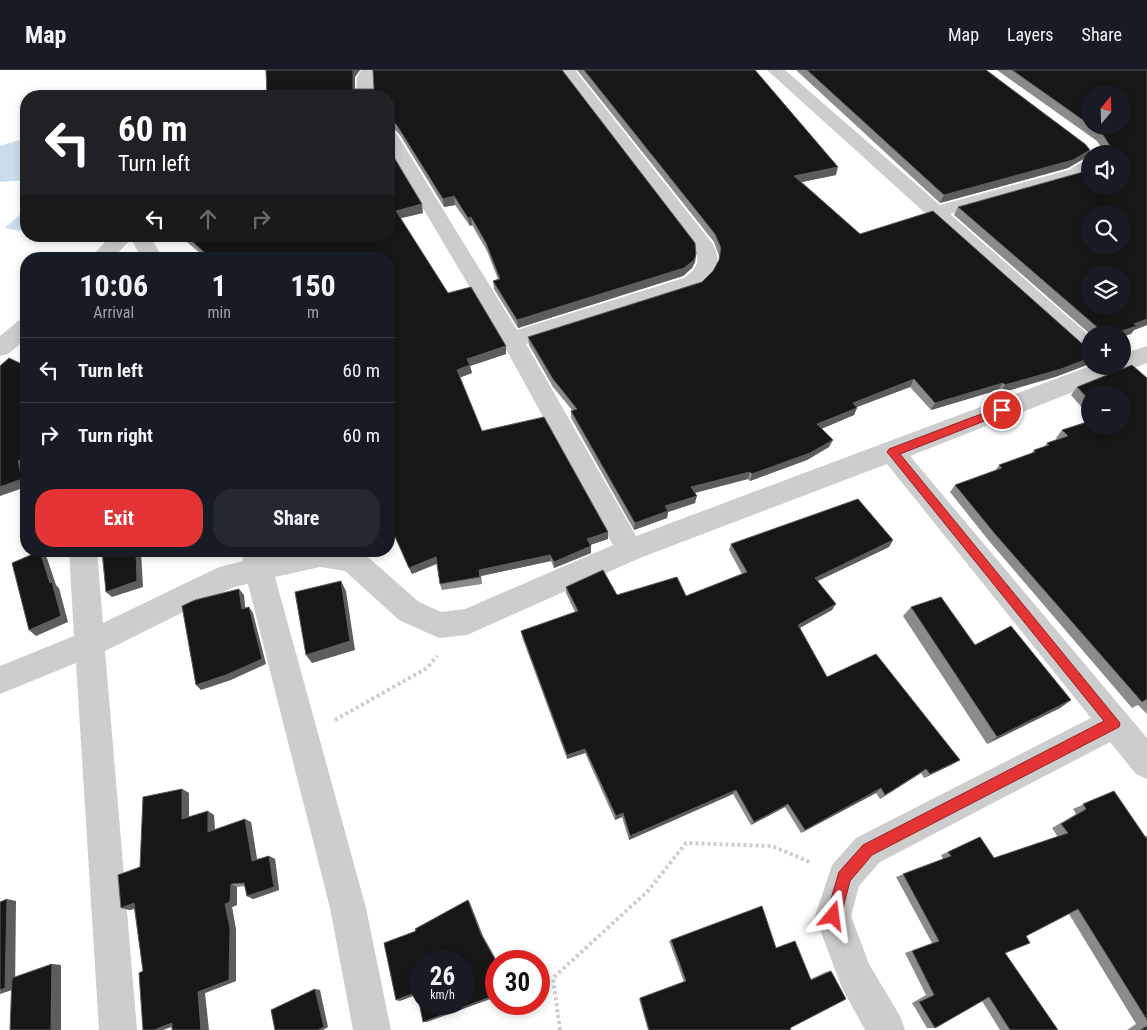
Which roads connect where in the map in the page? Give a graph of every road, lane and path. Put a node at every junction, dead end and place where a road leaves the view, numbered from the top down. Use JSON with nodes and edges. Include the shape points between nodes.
{"nodes":[{"id":1,"x":369,"y":70,"type":"edge"},
{"id":2,"x":566,"y":70,"type":"edge"},
{"id":3,"x":775,"y":70,"type":"edge"},
{"id":4,"x":365,"y":90,"type":"edge"},
{"id":5,"x":395,"y":146,"type":"edge"},
{"id":6,"x":1081,"y":168,"type":"edge"},
{"id":7,"x":936,"y":212,"type":"junction"},
{"id":8,"x":117,"y":242,"type":"edge"},
{"id":9,"x":106,"y":252,"type":"edge"},
{"id":10,"x":20,"y":333,"type":"edge"},
{"id":11,"x":512,"y":340,"type":"junction"},
{"id":12,"x":1081,"y":340,"type":"edge"},
{"id":13,"x":0,"y":348,"type":"edge"},
{"id":14,"x":1147,"y":354,"type":"edge"},
{"id":15,"x":1131,"y":360,"type":"edge"},
{"id":16,"x":1091,"y":375,"type":"edge"},
{"id":17,"x":892,"y":452,"type":"junction"},
{"id":18,"x":630,"y":550,"type":"junction"},
{"id":19,"x":84,"y":557,"type":"edge"},
{"id":20,"x":294,"y":557,"type":"edge"},
{"id":21,"x":333,"y":557,"type":"edge"},
{"id":22,"x":256,"y":560,"type":"edge"},
{"id":23,"x":467,"y":622,"type":"junction"},
{"id":24,"x":91,"y":643,"type":"junction"},
{"id":25,"x":0,"y":680,"type":"edge"},
{"id":26,"x":1114,"y":723,"type":"junction"},
{"id":27,"x":304,"y":737,"type":"junction"},
{"id":28,"x":1147,"y":763,"type":"edge"},
{"id":29,"x":844,"y":877,"type":"junction"},
{"id":30,"x":118,"y":1030,"type":"edge"},
{"id":31,"x":372,"y":1030,"type":"edge"},
{"id":32,"x":560,"y":1030,"type":"edge"},
{"id":33,"x":886,"y":1030,"type":"edge"}],
"edges":[{"from":1,"to":4,"type":"street"},
{"from":2,"to":11,"type":"street","via":[[706,248],[710,256],[709,265],[692,283]]},
{"from":3,"to":7,"type":"street"},
{"from":5,"to":11,"type":"street"},
{"from":6,"to":7,"type":"street","via":[[1076,174]]},
{"from":7,"to":12,"type":"street"},
{"from":8,"to":9,"type":"street"},
{"from":10,"to":13,"type":"street"},
{"from":11,"to":18,"type":"street"},
{"from":14,"to":15,"type":"street"},
{"from":16,"to":17,"type":"street"},
{"from":17,"to":18,"type":"street"},
{"from":17,"to":26,"type":"street"},
{"from":18,"to":23,"type":"street"},
{"from":19,"to":24,"type":"street"},
{"from":20,"to":22,"type":"street"},
{"from":21,"to":23,"type":"street","via":[[352,560],[409,611],[439,625]]},
{"from":22,"to":24,"type":"street"},
{"from":22,"to":27,"type":"street"},
{"from":23,"to":27,"type":"path","via":[[427,668]]},
{"from":24,"to":25,"type":"street"},
{"from":24,"to":30,"type":"street"},
{"from":26,"to":28,"type":"street"},
{"from":26,"to":29,"type":"street","via":[[868,850]]},
{"from":27,"to":31,"type":"street","via":[[348,908]]},
{"from":29,"to":32,"type":"path","via":[[772,846],[686,842],[648,891],[553,978]]},
{"from":29,"to":33,"type":"street","via":[[833,916],[855,975]]}]}
